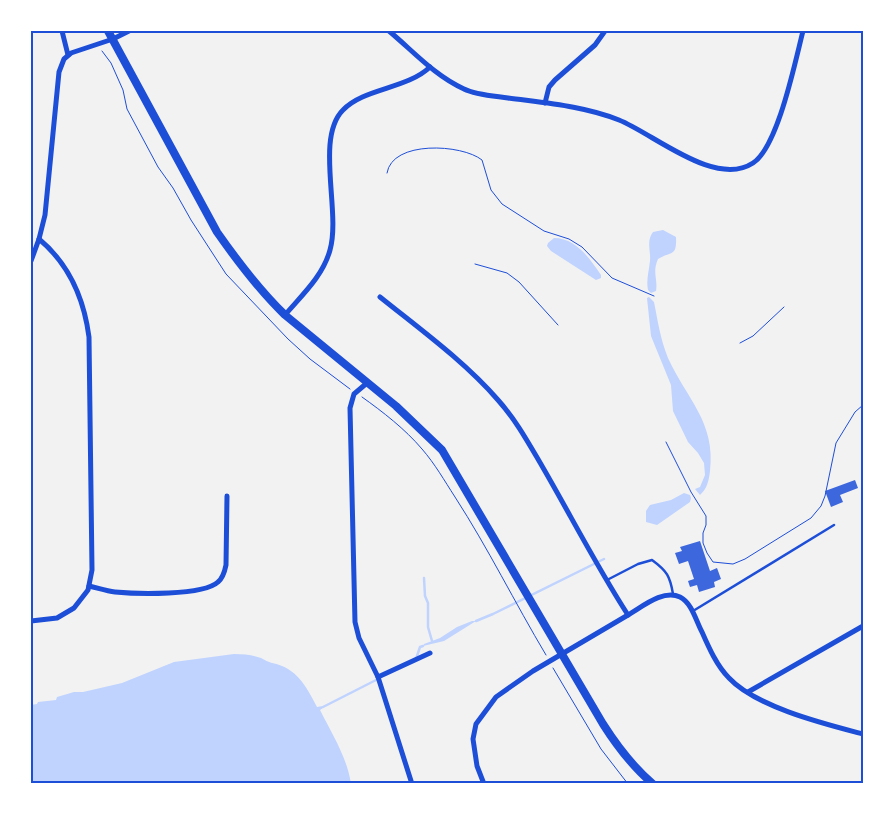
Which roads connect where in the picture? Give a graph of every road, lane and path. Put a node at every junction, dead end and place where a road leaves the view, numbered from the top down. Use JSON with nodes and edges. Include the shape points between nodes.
{"nodes":[{"id":1,"x":62,"y":31,"type":"edge"},
{"id":2,"x":108,"y":31,"type":"edge"},
{"id":3,"x":129,"y":31,"type":"edge"},
{"id":4,"x":389,"y":31,"type":"edge"},
{"id":5,"x":604,"y":31,"type":"edge"},
{"id":6,"x":803,"y":31,"type":"edge"},
{"id":7,"x":113,"y":39,"type":"junction"},
{"id":8,"x":99,"y":44,"type":"junction"},
{"id":9,"x":68,"y":55,"type":"junction"},
{"id":10,"x":430,"y":67,"type":"junction"},
{"id":11,"x":545,"y":103,"type":"junction"},
{"id":12,"x":387,"y":173,"type":"dead end"},
{"id":13,"x":40,"y":239,"type":"junction"},
{"id":14,"x":31,"y":261,"type":"edge"},
{"id":15,"x":475,"y":264,"type":"dead end"},
{"id":16,"x":654,"y":296,"type":"dead end"},
{"id":17,"x":380,"y":297,"type":"dead end"},
{"id":18,"x":784,"y":307,"type":"dead end"},
{"id":19,"x":285,"y":315,"type":"junction"},
{"id":20,"x":558,"y":325,"type":"dead end"},
{"id":21,"x":740,"y":343,"type":"dead end"},
{"id":22,"x":367,"y":383,"type":"junction"},
{"id":23,"x":355,"y":393,"type":"junction"},
{"id":24,"x":863,"y":405,"type":"edge"},
{"id":25,"x":666,"y":442,"type":"dead end"},
{"id":26,"x":227,"y":496,"type":"dead end"},
{"id":27,"x":834,"y":525,"type":"dead end"},
{"id":28,"x":606,"y":581,"type":"junction"},
{"id":29,"x":89,"y":586,"type":"junction"},
{"id":30,"x":673,"y":595,"type":"junction"},
{"id":31,"x":692,"y":611,"type":"junction"},
{"id":32,"x":628,"y":615,"type":"junction"},
{"id":33,"x":31,"y":621,"type":"edge"},
{"id":34,"x":863,"y":626,"type":"edge"},
{"id":35,"x":430,"y":653,"type":"dead end"},
{"id":36,"x":562,"y":654,"type":"junction"},
{"id":37,"x":550,"y":662,"type":"junction"},
{"id":38,"x":378,"y":677,"type":"junction"},
{"id":39,"x":748,"y":692,"type":"junction"},
{"id":40,"x":863,"y":734,"type":"edge"},
{"id":41,"x":412,"y":784,"type":"edge"},
{"id":42,"x":484,"y":784,"type":"edge"},
{"id":43,"x":628,"y":784,"type":"edge"},
{"id":44,"x":653,"y":784,"type":"edge"}],
"edges":[{"from":1,"to":9,"type":"street"},
{"from":2,"to":7,"type":"main road"},
{"from":3,"to":7,"type":"street"},
{"from":4,"to":10,"type":"street"},
{"from":5,"to":11,"type":"street","via":[[595,45],[549,87]]},
{"from":6,"to":11,"type":"street","via":[[770,144],[753,164],[738,170],[719,169],[695,160],[597,112]]},
{"from":7,"to":8,"type":"street"},
{"from":7,"to":19,"type":"main road","via":[[217,232],[238,263]]},
{"from":8,"to":9,"type":"street"},
{"from":8,"to":23,"type":"path","via":[[123,90],[127,110],[226,274],[288,339]]},
{"from":9,"to":13,"type":"street","via":[[59,72]]},
{"from":10,"to":11,"type":"street","via":[[465,90]]},
{"from":10,"to":19,"type":"street","via":[[419,76],[356,101],[343,109],[334,122],[330,138],[331,247],[322,269]]},
{"from":12,"to":16,"type":"path","via":[[394,158],[418,149],[454,150],[479,157],[491,190],[502,204],[544,231],[582,246],[612,278]]},
{"from":13,"to":14,"type":"street"},
{"from":13,"to":29,"type":"street","via":[[64,266],[86,316],[89,337],[92,556]]},
{"from":15,"to":20,"type":"path","via":[[507,273]]},
{"from":17,"to":28,"type":"street","via":[[464,365],[498,399],[552,483]]},
{"from":18,"to":21,"type":"path","via":[[753,336]]},
{"from":19,"to":22,"type":"main road"},
{"from":22,"to":23,"type":"street"},
{"from":22,"to":36,"type":"main road","via":[[442,450]]},
{"from":23,"to":37,"type":"path","via":[[404,431],[437,467]]},
{"from":23,"to":38,"type":"street","via":[[349,428],[355,622]]},
{"from":24,"to":25,"type":"path","via":[[836,443],[821,506],[811,518],[733,564],[713,562],[707,553],[703,543],[706,516]]},
{"from":26,"to":29,"type":"street","via":[[226,565],[218,582],[192,590],[162,593],[115,592]]},
{"from":27,"to":31,"type":"lane"},
{"from":28,"to":30,"type":"lane","via":[[652,560],[671,579]]},
{"from":28,"to":32,"type":"street"},
{"from":29,"to":33,"type":"street","via":[[74,608],[57,618]]},
{"from":30,"to":31,"type":"street","via":[[685,600]]},
{"from":30,"to":32,"type":"street","via":[[661,597]]},
{"from":31,"to":39,"type":"street","via":[[720,666],[729,678]]},
{"from":32,"to":36,"type":"street"},
{"from":34,"to":39,"type":"street"},
{"from":35,"to":38,"type":"street"},
{"from":36,"to":37,"type":"street"},
{"from":36,"to":44,"type":"main road","via":[[616,745]]},
{"from":37,"to":42,"type":"street","via":[[496,697],[476,724],[473,739],[475,756]]},
{"from":37,"to":43,"type":"path","via":[[597,743]]},
{"from":38,"to":41,"type":"street"},
{"from":39,"to":40,"type":"street","via":[[788,711]]}]}
